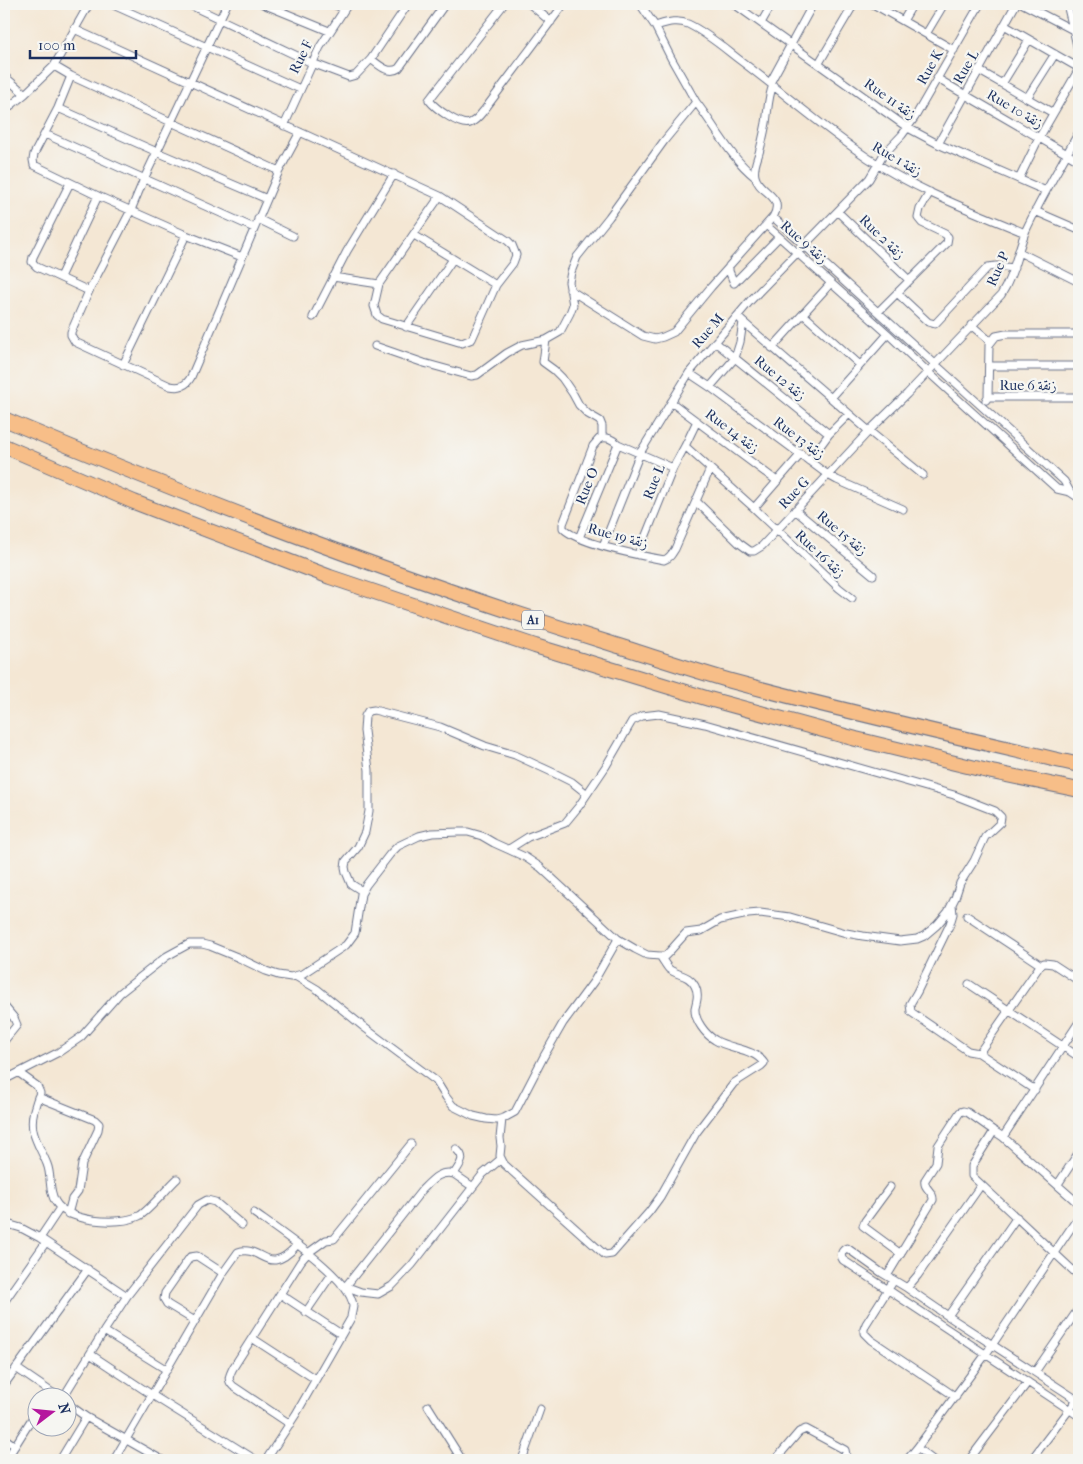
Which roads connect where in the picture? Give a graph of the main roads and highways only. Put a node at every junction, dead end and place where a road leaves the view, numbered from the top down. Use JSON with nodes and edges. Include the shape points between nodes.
{"nodes":[{"id":1,"x":4,"y":419,"type":"edge"},
{"id":2,"x":4,"y":446,"type":"edge"},
{"id":3,"x":1079,"y":765,"type":"edge"},
{"id":4,"x":1079,"y":790,"type":"edge"}],
"edges":[{"from":1,"to":3,"type":"highway","number":"A1","via":[[134,474],[298,537],[524,617],[729,680]]},
{"from":2,"to":4,"type":"highway","number":"A1","via":[[134,502],[321,573],[535,646],[856,739]]}]}
